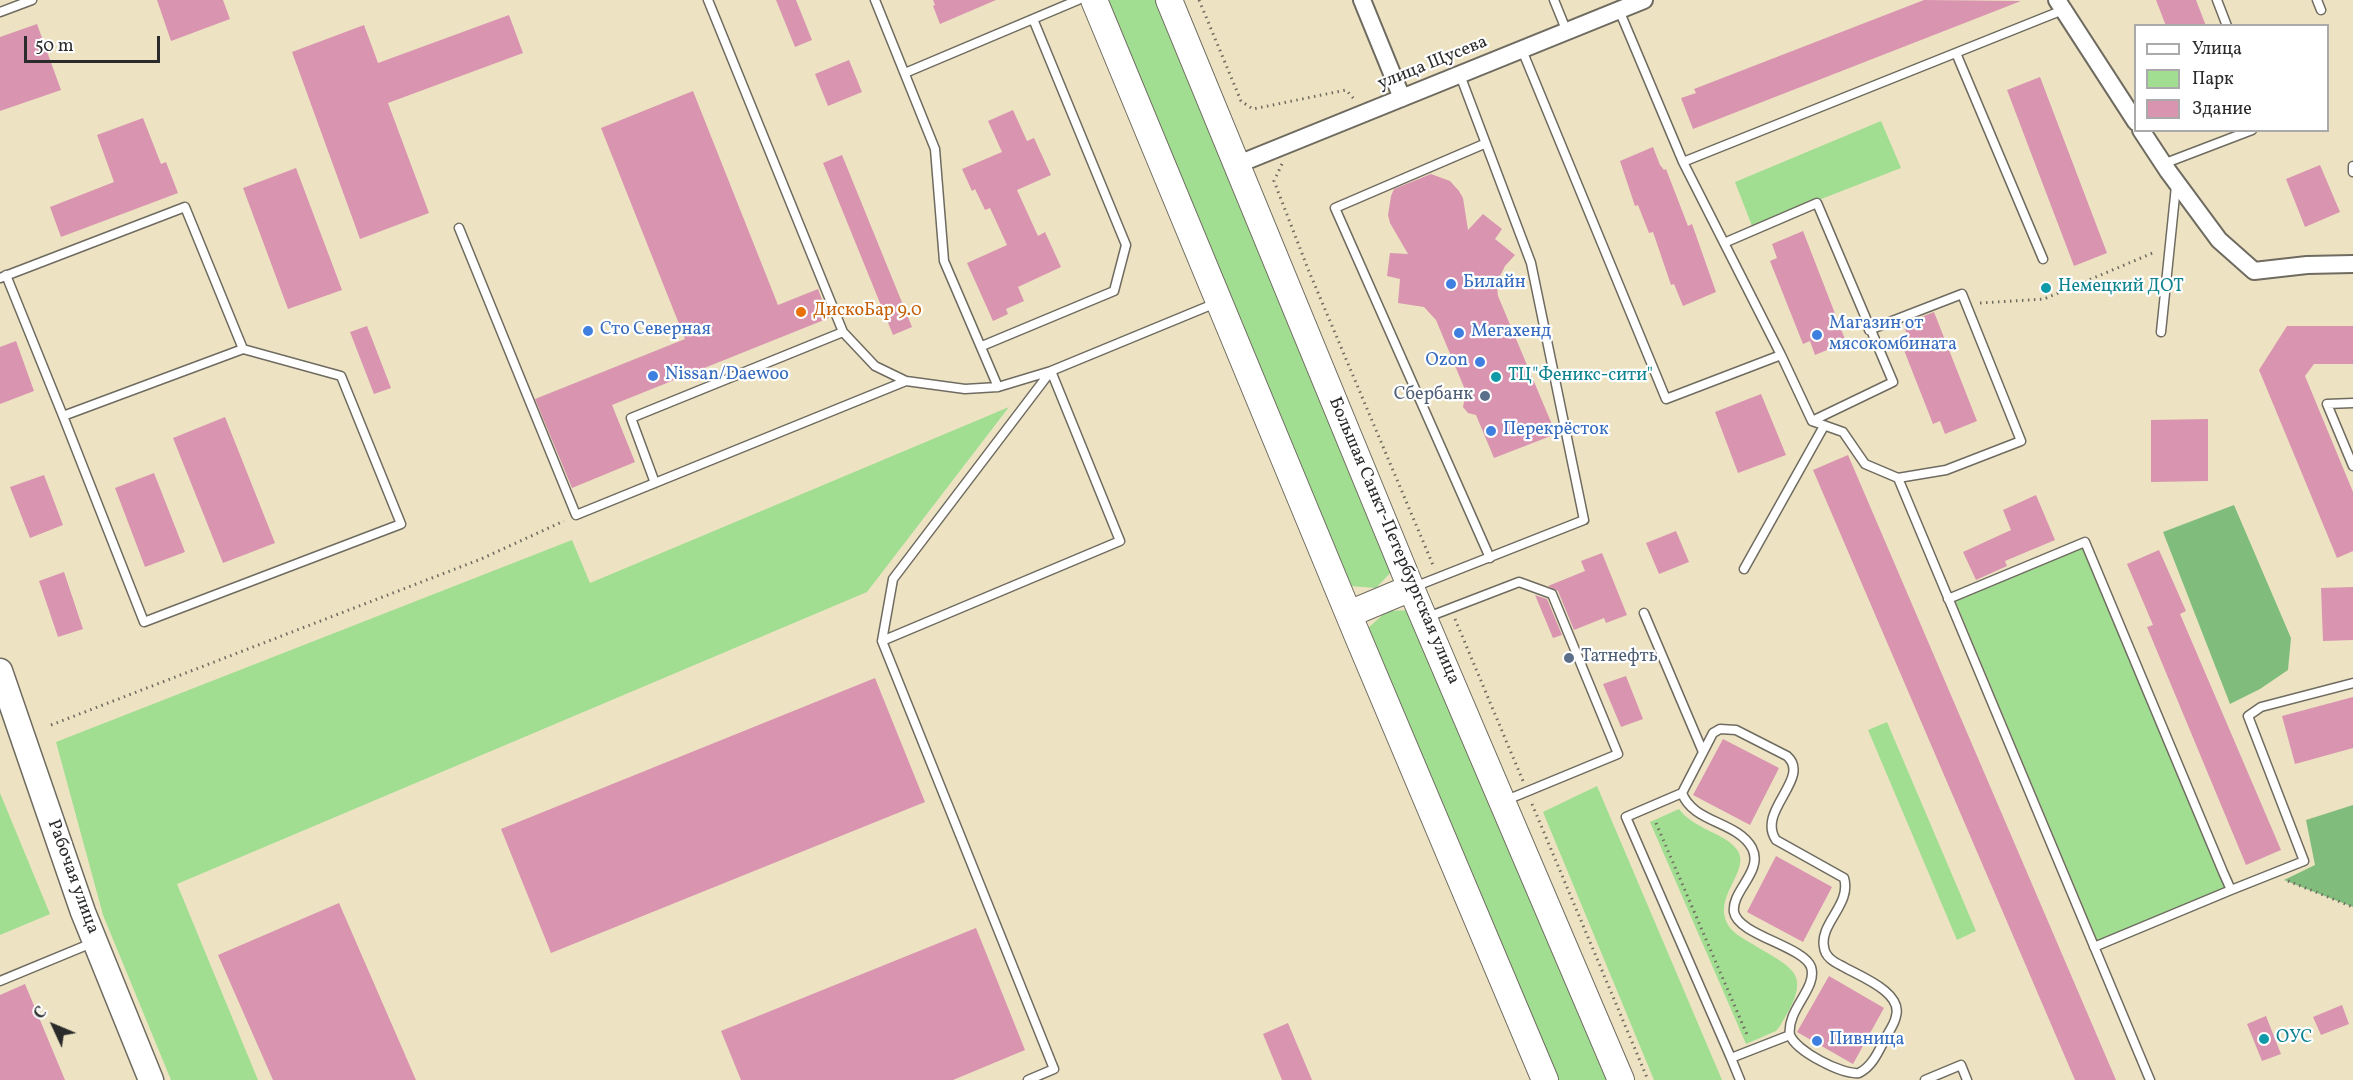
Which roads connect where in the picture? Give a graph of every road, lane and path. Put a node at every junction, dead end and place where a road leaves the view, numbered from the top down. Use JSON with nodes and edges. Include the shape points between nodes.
{"nodes":[{"id":1,"x":32,"y":0,"type":"edge"},
{"id":2,"x":708,"y":0,"type":"edge"},
{"id":3,"x":875,"y":0,"type":"edge"},
{"id":4,"x":1078,"y":0,"type":"edge"},
{"id":5,"x":1094,"y":0,"type":"edge"},
{"id":6,"x":1169,"y":0,"type":"edge"},
{"id":7,"x":1199,"y":0,"type":"edge"},
{"id":8,"x":1362,"y":0,"type":"edge"},
{"id":9,"x":1554,"y":0,"type":"edge"},
{"id":10,"x":1644,"y":0,"type":"edge"},
{"id":11,"x":2217,"y":0,"type":"edge"},
{"id":12,"x":2318,"y":0,"type":"edge"},
{"id":13,"x":2060,"y":5,"type":"edge"},
{"id":14,"x":1619,"y":10,"type":"junction"},
{"id":15,"x":2321,"y":10,"type":"dead end"},
{"id":16,"x":0,"y":12,"type":"edge"},
{"id":17,"x":1033,"y":19,"type":"junction"},
{"id":18,"x":2226,"y":24,"type":"edge"},
{"id":19,"x":1567,"y":32,"type":"junction"},
{"id":20,"x":1522,"y":50,"type":"junction"},
{"id":21,"x":1956,"y":53,"type":"junction"},
{"id":22,"x":904,"y":73,"type":"junction"},
{"id":23,"x":1460,"y":75,"type":"junction"},
{"id":24,"x":1402,"y":98,"type":"junction"},
{"id":25,"x":1363,"y":113,"type":"junction"},
{"id":26,"x":2134,"y":119,"type":"edge"},
{"id":27,"x":2142,"y":132,"type":"edge"},
{"id":28,"x":2247,"y":132,"type":"edge"},
{"id":29,"x":1484,"y":144,"type":"junction"},
{"id":30,"x":1289,"y":159,"type":"dead end"},
{"id":31,"x":1683,"y":162,"type":"junction"},
{"id":32,"x":2163,"y":164,"type":"junction"},
{"id":33,"x":1236,"y":165,"type":"junction"},
{"id":34,"x":2353,"y":166,"type":"edge"},
{"id":35,"x":2353,"y":172,"type":"edge"},
{"id":36,"x":2177,"y":183,"type":"junction"},
{"id":37,"x":459,"y":228,"type":"dead end"},
{"id":38,"x":1724,"y":243,"type":"junction"},
{"id":39,"x":2170,"y":246,"type":"junction"},
{"id":40,"x":2043,"y":259,"type":"dead end"},
{"id":41,"x":2353,"y":264,"type":"edge"},
{"id":42,"x":3,"y":276,"type":"edge"},
{"id":43,"x":1219,"y":302,"type":"junction"},
{"id":44,"x":1966,"y":304,"type":"junction"},
{"id":45,"x":1869,"y":330,"type":"junction"},
{"id":46,"x":843,"y":332,"type":"junction"},
{"id":47,"x":2161,"y":332,"type":"dead end"},
{"id":48,"x":982,"y":346,"type":"junction"},
{"id":49,"x":243,"y":349,"type":"junction"},
{"id":50,"x":1781,"y":355,"type":"junction"},
{"id":51,"x":1051,"y":371,"type":"junction"},
{"id":52,"x":906,"y":381,"type":"junction"},
{"id":53,"x":998,"y":387,"type":"junction"},
{"id":54,"x":2353,"y":403,"type":"edge"},
{"id":55,"x":63,"y":416,"type":"junction"},
{"id":56,"x":1812,"y":421,"type":"junction"},
{"id":57,"x":1824,"y":426,"type":"junction"},
{"id":58,"x":2353,"y":466,"type":"edge"},
{"id":59,"x":1898,"y":478,"type":"junction"},
{"id":60,"x":655,"y":483,"type":"junction"},
{"id":61,"x":576,"y":515,"type":"junction"},
{"id":62,"x":1490,"y":558,"type":"junction"},
{"id":63,"x":1744,"y":569,"type":"dead end"},
{"id":64,"x":1439,"y":578,"type":"junction"},
{"id":65,"x":1411,"y":588,"type":"junction"},
{"id":66,"x":1948,"y":599,"type":"junction"},
{"id":67,"x":1451,"y":609,"type":"junction"},
{"id":68,"x":1644,"y":613,"type":"dead end"},
{"id":69,"x":1349,"y":614,"type":"junction"},
{"id":70,"x":1425,"y":619,"type":"junction"},
{"id":71,"x":882,"y":641,"type":"junction"},
{"id":72,"x":0,"y":671,"type":"edge"},
{"id":73,"x":2353,"y":683,"type":"edge"},
{"id":74,"x":51,"y":725,"type":"dead end"},
{"id":75,"x":1702,"y":752,"type":"junction"},
{"id":76,"x":1527,"y":791,"type":"junction"},
{"id":77,"x":1682,"y":793,"type":"junction"},
{"id":78,"x":1503,"y":802,"type":"junction"},
{"id":79,"x":1656,"y":823,"type":"dead end"},
{"id":80,"x":2272,"y":875,"type":"junction"},
{"id":81,"x":2231,"y":890,"type":"junction"},
{"id":82,"x":2353,"y":908,"type":"edge"},
{"id":83,"x":95,"y":941,"type":"junction"},
{"id":84,"x":2094,"y":947,"type":"junction"},
{"id":85,"x":0,"y":981,"type":"edge"},
{"id":86,"x":1790,"y":1035,"type":"junction"},
{"id":87,"x":1749,"y":1038,"type":"dead end"},
{"id":88,"x":1731,"y":1058,"type":"junction"},
{"id":89,"x":151,"y":1080,"type":"edge"},
{"id":90,"x":1028,"y":1080,"type":"edge"},
{"id":91,"x":1545,"y":1080,"type":"edge"},
{"id":92,"x":1621,"y":1080,"type":"edge"},
{"id":93,"x":1648,"y":1080,"type":"edge"},
{"id":94,"x":1740,"y":1080,"type":"edge"},
{"id":95,"x":1925,"y":1080,"type":"edge"},
{"id":96,"x":1967,"y":1080,"type":"edge"},
{"id":97,"x":2150,"y":1080,"type":"edge"}],
"edges":[{"from":1,"to":16,"type":"lane"},
{"from":2,"to":46,"type":"lane"},
{"from":3,"to":22,"type":"lane"},
{"from":4,"to":17,"type":"lane"},
{"from":5,"to":43,"type":"main road"},
{"from":6,"to":33,"type":"main road","name":"Большая Санкт-Петербургская улица"},
{"from":7,"to":25,"type":"path","via":[[1241,101],[1253,109],[1346,90]]},
{"from":8,"to":24,"type":"street"},
{"from":9,"to":19,"type":"lane"},
{"from":10,"to":14,"type":"street","name":"улица Щусева"},
{"from":11,"to":18,"type":"lane"},
{"from":12,"to":15,"type":"lane"},
{"from":13,"to":21,"type":"lane"},
{"from":13,"to":26,"type":"street"},
{"from":14,"to":19,"type":"street","name":"улица Щусева"},
{"from":14,"to":31,"type":"lane"},
{"from":17,"to":22,"type":"lane"},
{"from":17,"to":48,"type":"lane","via":[[1126,245],[1114,291]]},
{"from":19,"to":20,"type":"street","name":"улица Щусева"},
{"from":20,"to":23,"type":"street","name":"улица Щусева"},
{"from":20,"to":50,"type":"lane","via":[[1666,399]]},
{"from":21,"to":31,"type":"lane"},
{"from":21,"to":40,"type":"lane"},
{"from":22,"to":48,"type":"lane","via":[[935,149],[944,261]]},
{"from":23,"to":24,"type":"street","name":"улица Щусева"},
{"from":23,"to":29,"type":"lane"},
{"from":24,"to":25,"type":"street","name":"улица Щусева"},
{"from":25,"to":33,"type":"street","name":"улица Щусева"},
{"from":27,"to":32,"type":"street"},
{"from":28,"to":32,"type":"lane"},
{"from":29,"to":62,"type":"lane","via":[[1531,263],[1584,520]]},
{"from":29,"to":62,"type":"lane","via":[[1335,208]]},
{"from":30,"to":64,"type":"path","via":[[1274,181]]},
{"from":31,"to":38,"type":"lane"},
{"from":32,"to":36,"type":"street"},
{"from":33,"to":65,"type":"main road","name":"Большая Санкт-Петербургская улица"},
{"from":34,"to":35,"type":"lane"},
{"from":36,"to":39,"type":"lane"},
{"from":36,"to":41,"type":"street","via":[[2219,240],[2254,271]]},
{"from":37,"to":61,"type":"lane"},
{"from":38,"to":45,"type":"lane","via":[[1817,203]]},
{"from":38,"to":50,"type":"lane"},
{"from":39,"to":44,"type":"path","via":[[2044,299]]},
{"from":39,"to":47,"type":"lane"},
{"from":42,"to":49,"type":"lane","via":[[185,207]]},
{"from":42,"to":55,"type":"lane"},
{"from":43,"to":51,"type":"lane"},
{"from":43,"to":69,"type":"main road"},
{"from":44,"to":45,"type":"lane","via":[[1962,294]]},
{"from":44,"to":59,"type":"lane","via":[[2020,441],[1946,470]]},
{"from":45,"to":56,"type":"lane","via":[[1893,382]]},
{"from":46,"to":52,"type":"lane","via":[[875,366]]},
{"from":46,"to":60,"type":"lane","via":[[631,418]]},
{"from":48,"to":53,"type":"lane"},
{"from":49,"to":55,"type":"lane"},
{"from":49,"to":55,"type":"lane","via":[[341,376],[400,524],[144,622]]},
{"from":50,"to":56,"type":"lane"},
{"from":51,"to":53,"type":"lane"},
{"from":51,"to":71,"type":"lane","via":[[893,579]]},
{"from":51,"to":71,"type":"lane","via":[[1120,541]]},
{"from":52,"to":53,"type":"lane","via":[[965,389]]},
{"from":52,"to":60,"type":"lane"},
{"from":54,"to":58,"type":"lane","via":[[2327,404]]},
{"from":56,"to":57,"type":"lane"},
{"from":57,"to":59,"type":"lane","via":[[1843,432],[1865,464]]},
{"from":57,"to":63,"type":"lane"},
{"from":59,"to":66,"type":"lane"},
{"from":60,"to":61,"type":"lane"},
{"from":61,"to":74,"type":"path","via":[[481,560]]},
{"from":62,"to":64,"type":"lane"},
{"from":64,"to":65,"type":"lane"},
{"from":65,"to":69,"type":"main road"},
{"from":65,"to":70,"type":"main road","name":"Большая Санкт-Петербургская улица"},
{"from":66,"to":81,"type":"lane","via":[[2085,542]]},
{"from":66,"to":84,"type":"lane"},
{"from":67,"to":70,"type":"lane"},
{"from":67,"to":76,"type":"path"},
{"from":67,"to":76,"type":"lane","via":[[1519,582],[1552,594],[1618,754]]},
{"from":68,"to":75,"type":"lane"},
{"from":69,"to":91,"type":"main road"},
{"from":70,"to":78,"type":"main road","name":"Большая Санкт-Петербургская улица"},
{"from":71,"to":90,"type":"lane","via":[[1054,1069]]},
{"from":72,"to":83,"type":"main road","name":"Рабочая улица"},
{"from":73,"to":80,"type":"lane","via":[[2261,707],[2248,716],[2304,861]]},
{"from":75,"to":77,"type":"lane"},
{"from":75,"to":86,"type":"lane","via":[[1713,733],[1726,728],[1792,761],[1794,772],[1771,821],[1772,834],[1776,840],[1844,878],[1846,892],[1824,937],[1825,951],[1835,962],[1891,994],[1896,1005],[1891,1028],[1871,1063],[1859,1073],[1840,1071],[1799,1047]]},
{"from":76,"to":78,"type":"lane"},
{"from":76,"to":93,"type":"path"},
{"from":77,"to":86,"type":"lane","via":[[1690,808],[1741,836],[1753,850],[1755,858],[1734,915],[1753,931],[1809,964],[1811,981],[1789,1021]]},
{"from":77,"to":88,"type":"lane","via":[[1626,817]]},
{"from":78,"to":92,"type":"main road","name":"Большая Санкт-Петербургская улица"},
{"from":79,"to":87,"type":"path"},
{"from":80,"to":81,"type":"lane"},
{"from":80,"to":82,"type":"path"},
{"from":81,"to":84,"type":"lane"},
{"from":83,"to":85,"type":"lane"},
{"from":83,"to":89,"type":"main road","name":"Рабочая улица"},
{"from":84,"to":97,"type":"lane"},
{"from":86,"to":88,"type":"lane"},
{"from":88,"to":94,"type":"lane"},
{"from":95,"to":96,"type":"lane","via":[[1960,1065]]}]}
